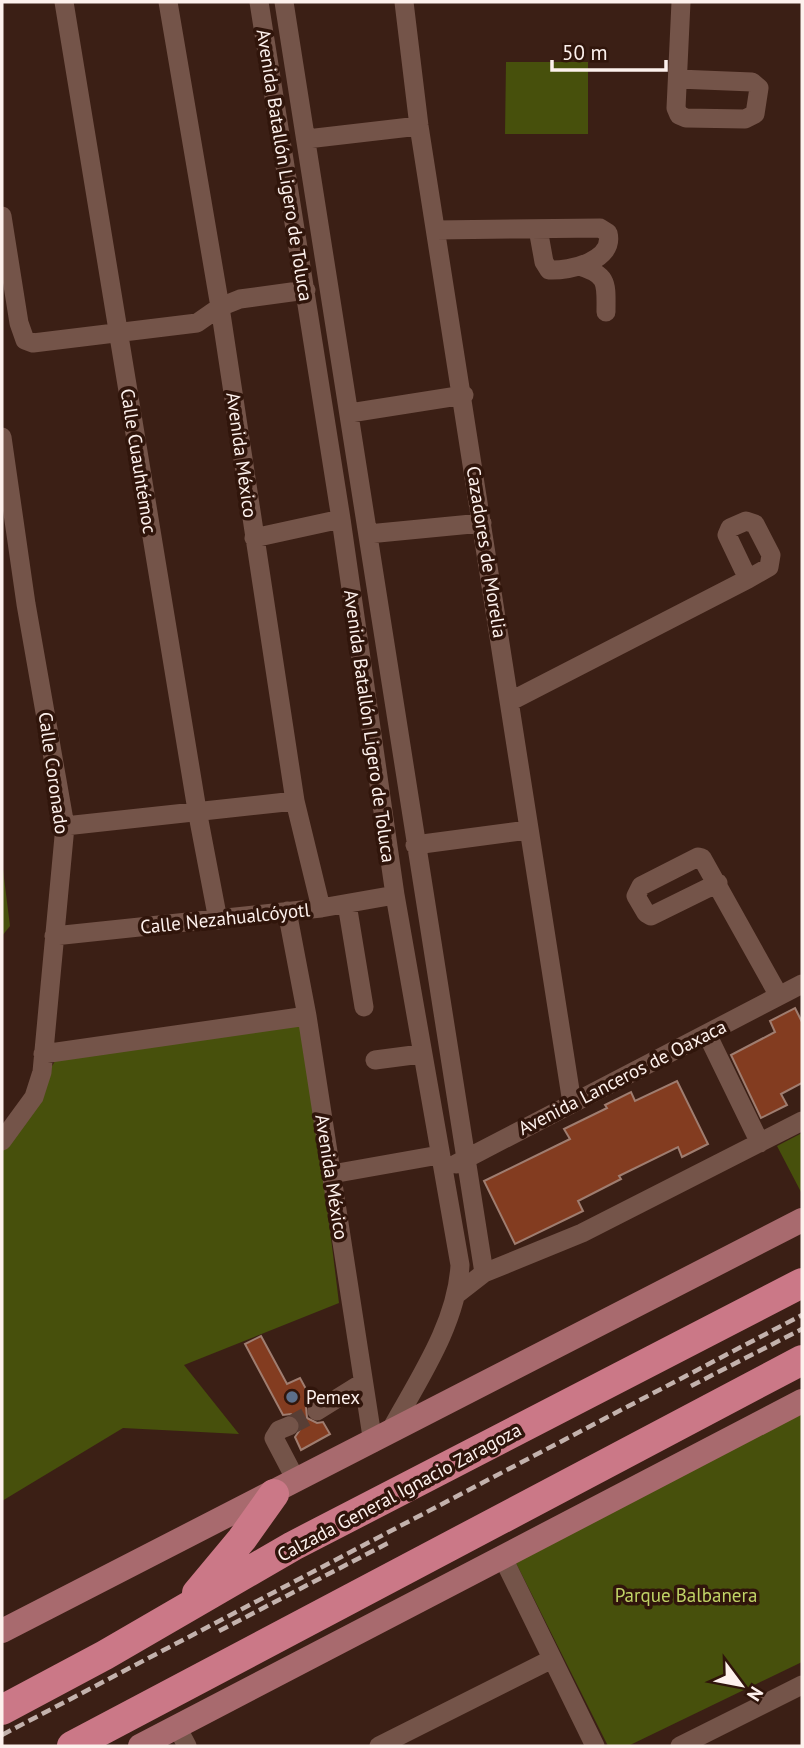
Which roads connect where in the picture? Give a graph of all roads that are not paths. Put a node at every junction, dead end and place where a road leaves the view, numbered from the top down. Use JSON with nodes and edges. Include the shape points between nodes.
{"nodes":[{"id":1,"x":64,"y":2,"type":"edge"},
{"id":2,"x":169,"y":2,"type":"edge"},
{"id":3,"x":259,"y":2,"type":"edge"},
{"id":4,"x":284,"y":2,"type":"edge"},
{"id":5,"x":404,"y":2,"type":"edge"},
{"id":6,"x":681,"y":2,"type":"edge"},
{"id":7,"x":678,"y":79,"type":"dead end"},
{"id":8,"x":419,"y":126,"type":"junction"},
{"id":9,"x":307,"y":139,"type":"junction"},
{"id":10,"x":2,"y":216,"type":"edge"},
{"id":11,"x":538,"y":229,"type":"junction"},
{"id":12,"x":436,"y":230,"type":"junction"},
{"id":13,"x":579,"y":266,"type":"junction"},
{"id":14,"x":306,"y":290,"type":"junction"},
{"id":15,"x":220,"y":307,"type":"junction"},
{"id":16,"x":606,"y":312,"type":"dead end"},
{"id":17,"x":119,"y":333,"type":"junction"},
{"id":18,"x":464,"y":395,"type":"junction"},
{"id":19,"x":350,"y":413,"type":"junction"},
{"id":20,"x":2,"y":437,"type":"edge"},
{"id":21,"x":341,"y":519,"type":"junction"},
{"id":22,"x":482,"y":523,"type":"junction"},
{"id":23,"x":368,"y":534,"type":"junction"},
{"id":24,"x":254,"y":538,"type":"junction"},
{"id":25,"x":748,"y":579,"type":"dead end"},
{"id":26,"x":511,"y":701,"type":"junction"},
{"id":27,"x":295,"y":801,"type":"junction"},
{"id":28,"x":197,"y":810,"type":"junction"},
{"id":29,"x":65,"y":826,"type":"junction"},
{"id":30,"x":528,"y":830,"type":"junction"},
{"id":31,"x":415,"y":845,"type":"junction"},
{"id":32,"x":718,"y":883,"type":"dead end"},
{"id":33,"x":395,"y":895,"type":"junction"},
{"id":34,"x":346,"y":904,"type":"junction"},
{"id":35,"x":321,"y":908,"type":"junction"},
{"id":36,"x":287,"y":911,"type":"junction"},
{"id":37,"x":218,"y":920,"type":"junction"},
{"id":38,"x":54,"y":936,"type":"junction"},
{"id":39,"x":802,"y":984,"type":"edge"},
{"id":40,"x":779,"y":996,"type":"junction"},
{"id":41,"x":364,"y":1007,"type":"dead end"},
{"id":42,"x":307,"y":1016,"type":"junction"},
{"id":43,"x":707,"y":1034,"type":"junction"},
{"id":44,"x":43,"y":1054,"type":"junction"},
{"id":45,"x":421,"y":1054,"type":"junction"},
{"id":46,"x":375,"y":1060,"type":"dead end"},
{"id":47,"x":572,"y":1103,"type":"junction"},
{"id":48,"x":802,"y":1121,"type":"edge"},
{"id":49,"x":2,"y":1141,"type":"edge"},
{"id":50,"x":760,"y":1143,"type":"junction"},
{"id":51,"x":465,"y":1158,"type":"junction"},
{"id":52,"x":441,"y":1164,"type":"junction"},
{"id":53,"x":332,"y":1174,"type":"junction"},
{"id":54,"x":802,"y":1220,"type":"edge"},
{"id":55,"x":484,"y":1273,"type":"junction"},
{"id":56,"x":802,"y":1283,"type":"edge"},
{"id":57,"x":457,"y":1294,"type":"junction"},
{"id":58,"x":802,"y":1360,"type":"edge"},
{"id":59,"x":362,"y":1383,"type":"junction"},
{"id":60,"x":802,"y":1401,"type":"edge"},
{"id":61,"x":317,"y":1410,"type":"tunnel mouth"},
{"id":62,"x":289,"y":1426,"type":"tunnel mouth"},
{"id":63,"x":381,"y":1439,"type":"junction"},
{"id":64,"x":285,"y":1487,"type":"junction"},
{"id":65,"x":502,"y":1556,"type":"junction"},
{"id":66,"x":165,"y":1621,"type":"junction"},
{"id":67,"x":2,"y":1631,"type":"edge"},
{"id":68,"x":552,"y":1659,"type":"junction"},
{"id":69,"x":802,"y":1685,"type":"edge"},
{"id":70,"x":2,"y":1710,"type":"edge"},
{"id":71,"x":182,"y":1737,"type":"edge"},
{"id":72,"x":686,"y":1745,"type":"edge"},
{"id":73,"x":72,"y":1746,"type":"edge"},
{"id":74,"x":139,"y":1746,"type":"edge"},
{"id":75,"x":379,"y":1746,"type":"edge"},
{"id":76,"x":595,"y":1746,"type":"edge"}],
"edges":[{"from":1,"to":17,"type":"street","name":"Calle Cuauhtémoc"},
{"from":2,"to":15,"type":"street","name":"Avenida México"},
{"from":3,"to":14,"type":"street","name":"Avenida Batallón Ligero de Toluca"},
{"from":4,"to":9,"type":"street","name":"Avenida Batallón Ligero de Toluca"},
{"from":5,"to":8,"type":"street","name":"Cazadores de Morelia"},
{"from":6,"to":7,"type":"street"},
{"from":8,"to":9,"type":"street"},
{"from":8,"to":12,"type":"street","name":"Cazadores de Morelia"},
{"from":9,"to":19,"type":"street","name":"Avenida Batallón Ligero de Toluca"},
{"from":10,"to":17,"type":"street","via":[[25,340],[42,344]]},
{"from":11,"to":12,"type":"street"},
{"from":11,"to":13,"type":"street","via":[[545,267]]},
{"from":11,"to":13,"type":"street","via":[[600,228],[608,233],[607,249]]},
{"from":12,"to":18,"type":"street","name":"Cazadores de Morelia"},
{"from":13,"to":16,"type":"street","via":[[602,277]]},
{"from":14,"to":15,"type":"street","via":[[240,299]]},
{"from":14,"to":21,"type":"street","name":"Avenida Batallón Ligero de Toluca"},
{"from":15,"to":17,"type":"street","via":[[197,323]]},
{"from":15,"to":24,"type":"street","name":"Avenida México"},
{"from":17,"to":28,"type":"street","name":"Calle Cuauhtémoc"},
{"from":18,"to":19,"type":"street"},
{"from":18,"to":22,"type":"street","name":"Cazadores de Morelia"},
{"from":19,"to":23,"type":"street","name":"Avenida Batallón Ligero de Toluca"},
{"from":20,"to":29,"type":"street","name":"Calle Coronado"},
{"from":21,"to":24,"type":"street"},
{"from":21,"to":33,"type":"street","name":"Avenida Batallón Ligero de Toluca"},
{"from":22,"to":23,"type":"street"},
{"from":22,"to":26,"type":"street","name":"Cazadores de Morelia"},
{"from":23,"to":31,"type":"street","name":"Avenida Batallón Ligero de Toluca"},
{"from":24,"to":27,"type":"street","name":"Avenida México"},
{"from":25,"to":26,"type":"street"},
{"from":26,"to":30,"type":"street","name":"Cazadores de Morelia"},
{"from":27,"to":28,"type":"street"},
{"from":27,"to":35,"type":"street","name":"Avenida México"},
{"from":28,"to":29,"type":"street"},
{"from":28,"to":37,"type":"street","name":"Calle Cuauhtémoc"},
{"from":29,"to":38,"type":"street","name":"Calle Coronado"},
{"from":30,"to":31,"type":"street"},
{"from":30,"to":47,"type":"street","name":"Cazadores de Morelia"},
{"from":31,"to":51,"type":"street","name":"Avenida Batallón Ligero de Toluca"},
{"from":32,"to":40,"type":"street"},
{"from":33,"to":34,"type":"street","name":"Calle Nezahualcóyotl"},
{"from":33,"to":45,"type":"street","name":"Avenida Batallón Ligero de Toluca"},
{"from":34,"to":35,"type":"street","name":"Calle Nezahualcóyotl"},
{"from":34,"to":41,"type":"street"},
{"from":35,"to":36,"type":"street","name":"Calle Nezahualcóyotl"},
{"from":36,"to":37,"type":"street","name":"Calle Nezahualcóyotl"},
{"from":36,"to":42,"type":"street","name":"Avenida México"},
{"from":37,"to":38,"type":"street","name":"Calle Nezahualcóyotl"},
{"from":38,"to":44,"type":"street","name":"Calle Coronado"},
{"from":39,"to":40,"type":"street","name":"Avenida Lanceros de Oaxaca"},
{"from":40,"to":43,"type":"street","name":"Avenida Lanceros de Oaxaca"},
{"from":42,"to":44,"type":"street"},
{"from":42,"to":53,"type":"street","name":"Avenida México"},
{"from":43,"to":47,"type":"street","name":"Avenida Lanceros de Oaxaca"},
{"from":43,"to":50,"type":"street"},
{"from":44,"to":49,"type":"street","name":"Calle Coronado","via":[[34,1097]]},
{"from":45,"to":46,"type":"street"},
{"from":45,"to":52,"type":"street","name":"Avenida Batallón Ligero de Toluca"},
{"from":47,"to":51,"type":"street","name":"Avenida Lanceros de Oaxaca"},
{"from":48,"to":50,"type":"street"},
{"from":50,"to":55,"type":"street","via":[[582,1233]]},
{"from":51,"to":52,"type":"street","name":"Avenida Lanceros de Oaxaca"},
{"from":51,"to":55,"type":"street","name":"Avenida Batallón Ligero de Toluca"},
{"from":52,"to":53,"type":"street"},
{"from":52,"to":57,"type":"street","name":"Avenida Batallón Ligero de Toluca","via":[[460,1265]]},
{"from":53,"to":59,"type":"street","name":"Avenida México"},
{"from":54,"to":63,"type":"main road"},
{"from":55,"to":57,"type":"street"},
{"from":56,"to":66,"type":"highway","name":"Calzada General Ignacio Zaragoza","via":[[293,1546]]},
{"from":57,"to":63,"type":"street","name":"Avenida Batallón Ligero de Toluca","via":[[437,1344]]},
{"from":58,"to":73,"type":"highway"},
{"from":59,"to":61,"type":"street"},
{"from":59,"to":63,"type":"street","name":"Avenida México"},
{"from":60,"to":65,"type":"main road"},
{"from":62,"to":64,"type":"street","via":[[274,1438]]},
{"from":63,"to":64,"type":"main road"},
{"from":64,"to":66,"type":"highway","via":[[219,1568]]},
{"from":64,"to":67,"type":"main road"},
{"from":65,"to":68,"type":"street"},
{"from":65,"to":71,"type":"main road"},
{"from":66,"to":70,"type":"highway","name":"Calzada General Ignacio Zaragoza"},
{"from":68,"to":75,"type":"street"},
{"from":68,"to":76,"type":"street"},
{"from":69,"to":72,"type":"street"},
{"from":71,"to":74,"type":"main road"}]}
